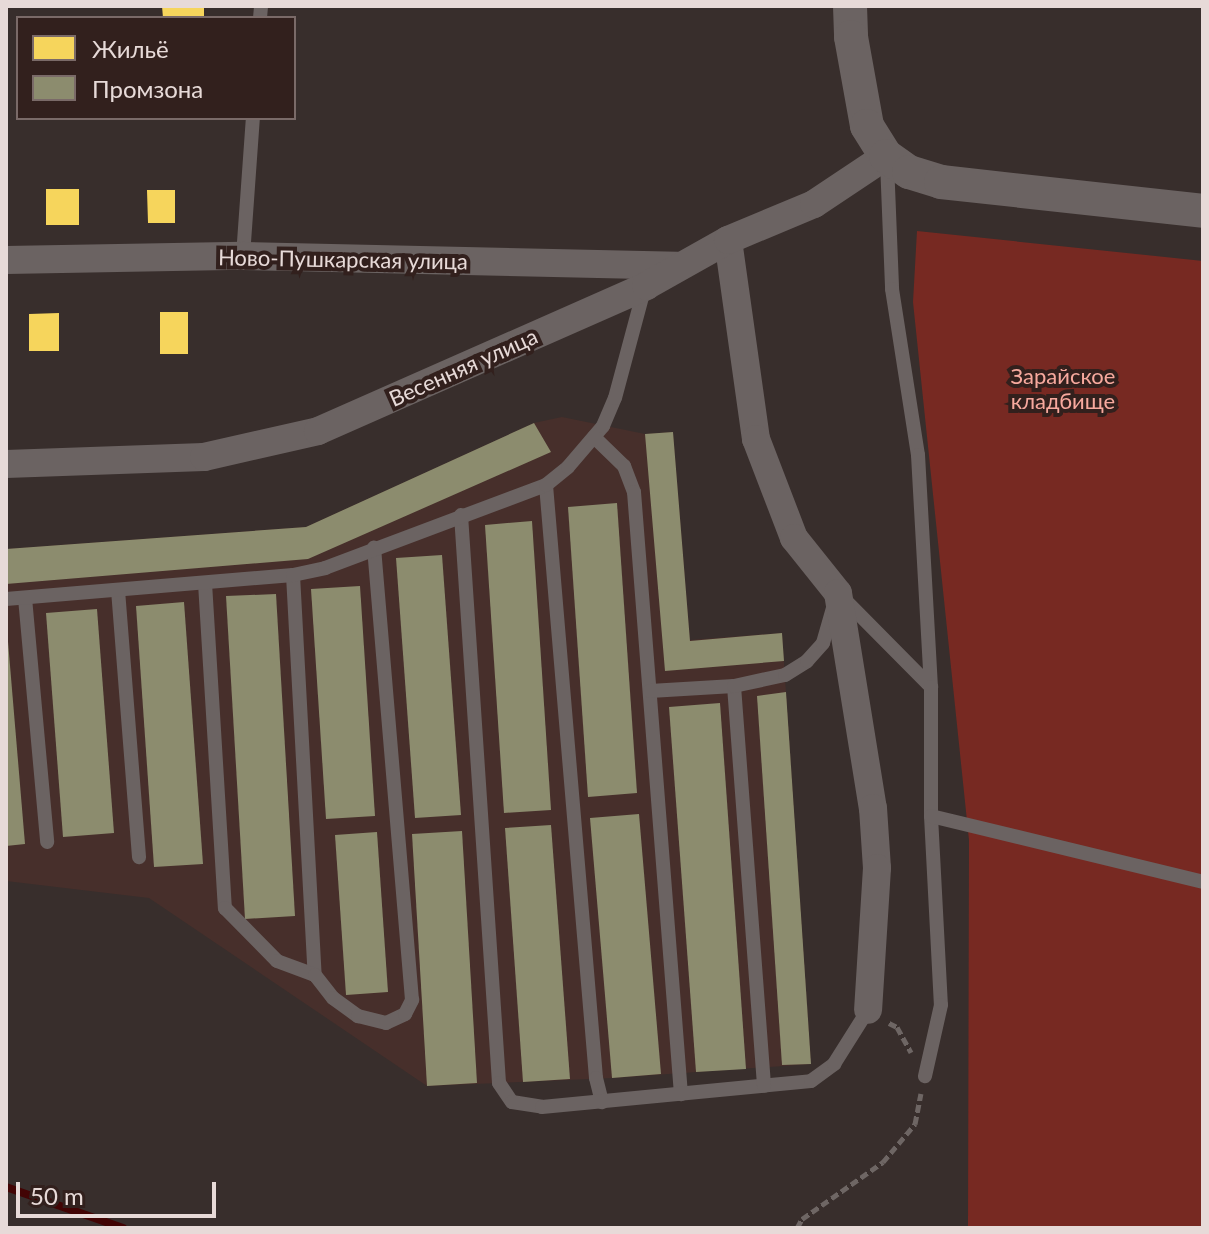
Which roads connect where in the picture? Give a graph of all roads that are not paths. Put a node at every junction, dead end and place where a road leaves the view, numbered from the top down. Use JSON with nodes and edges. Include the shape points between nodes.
{"nodes":[{"id":1,"x":850,"y":6,"type":"edge"},
{"id":2,"x":253,"y":120,"type":"edge"},
{"id":3,"x":886,"y":156,"type":"junction"},
{"id":4,"x":1203,"y":211,"type":"edge"},
{"id":5,"x":728,"y":240,"type":"junction"},
{"id":6,"x":243,"y":256,"type":"junction"},
{"id":7,"x":6,"y":260,"type":"edge"},
{"id":8,"x":681,"y":266,"type":"junction"},
{"id":9,"x":646,"y":286,"type":"junction"},
{"id":10,"x":594,"y":437,"type":"junction"},
{"id":11,"x":6,"y":464,"type":"edge"},
{"id":12,"x":546,"y":485,"type":"junction"},
{"id":13,"x":461,"y":515,"type":"junction"},
{"id":14,"x":374,"y":548,"type":"junction"},
{"id":15,"x":293,"y":575,"type":"junction"},
{"id":16,"x":205,"y":583,"type":"junction"},
{"id":17,"x":118,"y":590,"type":"junction"},
{"id":18,"x":838,"y":593,"type":"junction"},
{"id":19,"x":25,"y":598,"type":"junction"},
{"id":20,"x":6,"y":599,"type":"edge"},
{"id":21,"x":734,"y":686,"type":"junction"},
{"id":22,"x":931,"y":687,"type":"junction"},
{"id":23,"x":650,"y":691,"type":"junction"},
{"id":24,"x":931,"y":816,"type":"junction"},
{"id":25,"x":47,"y":842,"type":"dead end"},
{"id":26,"x":139,"y":857,"type":"dead end"},
{"id":27,"x":1203,"y":882,"type":"edge"},
{"id":28,"x":315,"y":975,"type":"junction"},
{"id":29,"x":868,"y":1010,"type":"joint"},
{"id":30,"x":925,"y":1076,"type":"road end"},
{"id":31,"x":764,"y":1086,"type":"junction"},
{"id":32,"x":681,"y":1094,"type":"junction"},
{"id":33,"x":602,"y":1102,"type":"junction"}],
"edges":[{"from":1,"to":3,"type":"street","via":[[867,126]]},
{"from":2,"to":6,"type":"lane"},
{"from":3,"to":4,"type":"street","via":[[909,172],[941,182]]},
{"from":3,"to":5,"type":"street","name":"Весенняя улица","via":[[814,204]]},
{"from":3,"to":22,"type":"lane","via":[[892,289],[918,455]]},
{"from":5,"to":8,"type":"street","name":"Весенняя улица"},
{"from":5,"to":18,"type":"street","via":[[756,439],[794,538]]},
{"from":6,"to":7,"type":"street","name":"Ново-Пушкарская улица"},
{"from":6,"to":8,"type":"street","name":"Ново-Пушкарская улица"},
{"from":8,"to":9,"type":"street","name":"Весенняя улица"},
{"from":9,"to":10,"type":"lane","via":[[615,398]]},
{"from":9,"to":11,"type":"street","name":"Весенняя улица","via":[[318,431],[204,457]]},
{"from":10,"to":12,"type":"lane"},
{"from":10,"to":23,"type":"lane","via":[[624,466],[634,492]]},
{"from":12,"to":13,"type":"lane"},
{"from":12,"to":33,"type":"lane"},
{"from":13,"to":14,"type":"lane"},
{"from":13,"to":33,"type":"lane","via":[[499,1083],[512,1102],[542,1107]]},
{"from":14,"to":15,"type":"lane"},
{"from":14,"to":28,"type":"lane","via":[[412,1000],[405,1014],[386,1023],[358,1016],[333,998]]},
{"from":15,"to":16,"type":"lane"},
{"from":15,"to":28,"type":"lane"},
{"from":16,"to":17,"type":"lane"},
{"from":16,"to":28,"type":"lane","via":[[225,908],[277,961]]},
{"from":17,"to":19,"type":"lane"},
{"from":17,"to":26,"type":"lane"},
{"from":18,"to":21,"type":"lane","via":[[823,643],[807,661],[785,675]]},
{"from":18,"to":22,"type":"lane"},
{"from":18,"to":29,"type":"street","via":[[873,808],[877,868]]},
{"from":19,"to":20,"type":"lane"},
{"from":19,"to":25,"type":"lane"},
{"from":21,"to":23,"type":"lane"},
{"from":21,"to":31,"type":"lane"},
{"from":22,"to":24,"type":"lane"},
{"from":23,"to":32,"type":"lane"},
{"from":24,"to":27,"type":"lane"},
{"from":24,"to":30,"type":"lane","via":[[941,1005]]},
{"from":29,"to":31,"type":"lane","via":[[834,1064],[811,1081]]},
{"from":31,"to":32,"type":"lane"},
{"from":32,"to":33,"type":"lane"}]}
